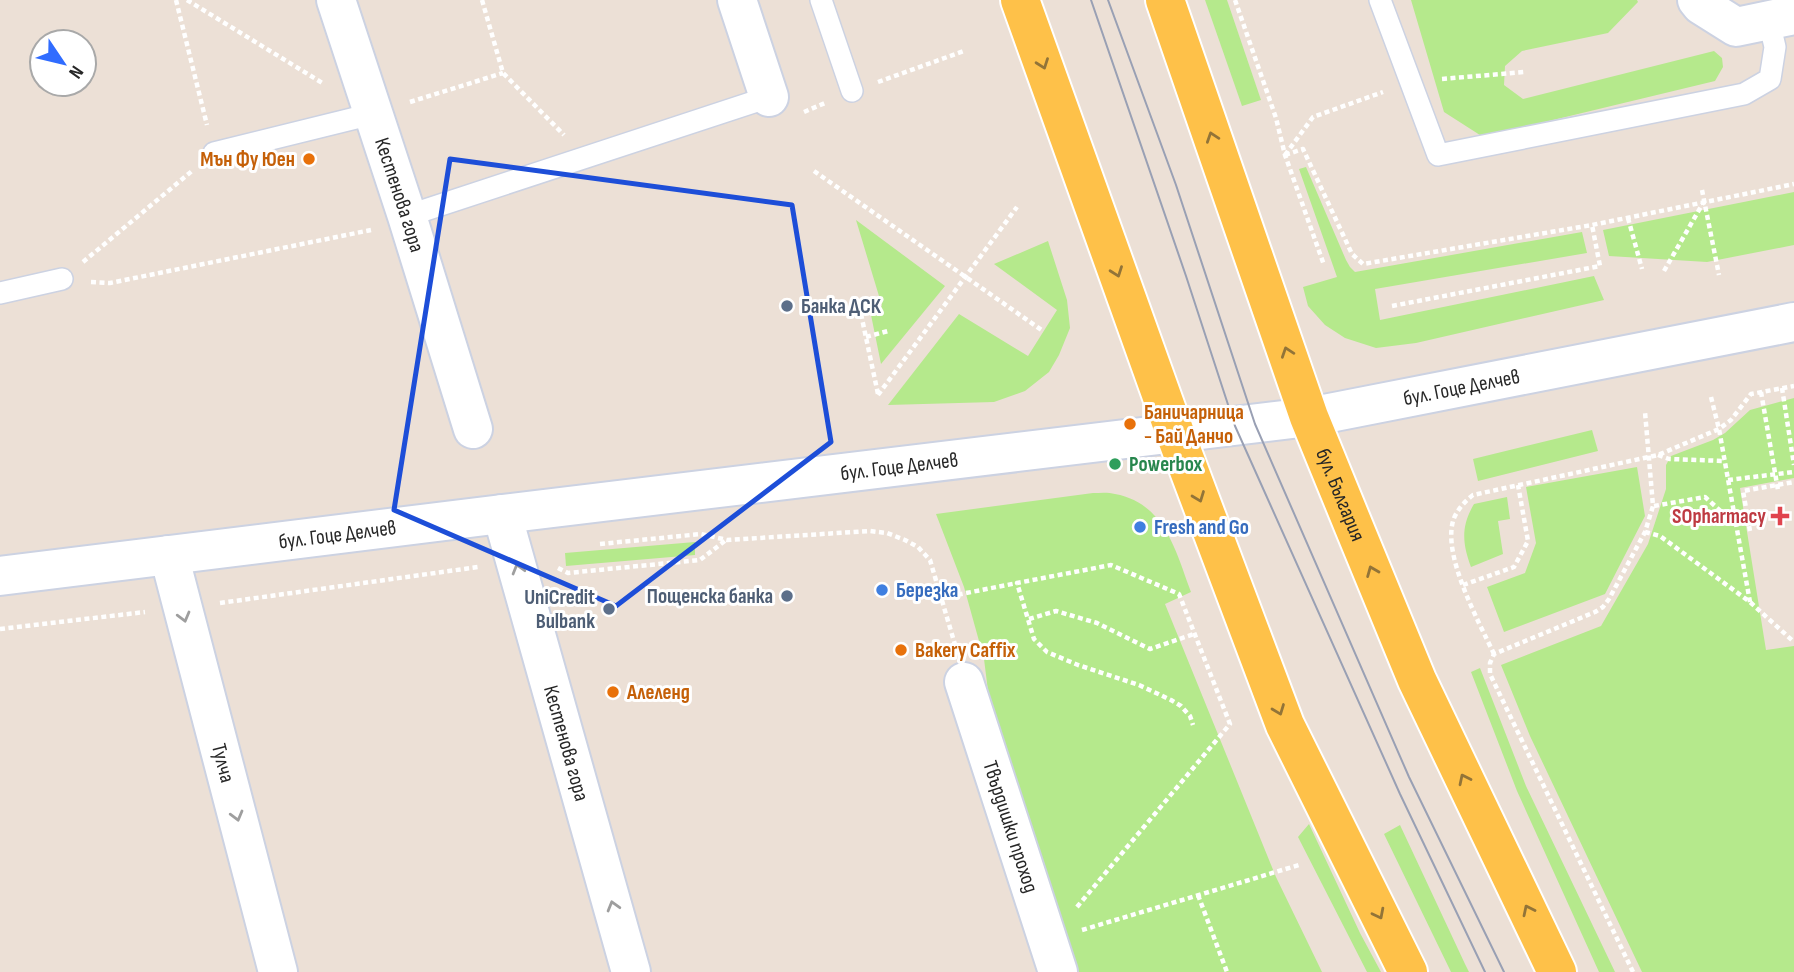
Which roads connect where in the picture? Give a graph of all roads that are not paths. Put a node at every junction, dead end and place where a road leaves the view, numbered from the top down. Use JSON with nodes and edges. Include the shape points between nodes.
{"nodes":[{"id":1,"x":336,"y":0,"type":"edge"},
{"id":2,"x":737,"y":0,"type":"edge"},
{"id":3,"x":821,"y":0,"type":"edge"},
{"id":4,"x":1020,"y":0,"type":"edge"},
{"id":5,"x":1165,"y":0,"type":"edge"},
{"id":6,"x":1380,"y":0,"type":"edge"},
{"id":7,"x":1697,"y":0,"type":"edge"},
{"id":8,"x":1782,"y":18,"type":"edge"},
{"id":9,"x":852,"y":91,"type":"road end"},
{"id":10,"x":769,"y":97,"type":"joint"},
{"id":11,"x":372,"y":114,"type":"junction"},
{"id":12,"x":214,"y":153,"type":"road end"},
{"id":13,"x":407,"y":219,"type":"junction"},
{"id":14,"x":62,"y":279,"type":"road end"},
{"id":15,"x":0,"y":293,"type":"edge"},
{"id":16,"x":1794,"y":322,"type":"edge"},
{"id":17,"x":1309,"y":417,"type":"junction"},
{"id":18,"x":473,"y":429,"type":"dead end"},
{"id":19,"x":1175,"y":433,"type":"junction"},
{"id":20,"x":502,"y":513,"type":"junction"},
{"id":21,"x":169,"y":555,"type":"junction"},
{"id":22,"x":0,"y":576,"type":"edge"},
{"id":23,"x":962,"y":671,"type":"road end"},
{"id":24,"x":1053,"y":956,"type":"edge"},
{"id":25,"x":278,"y":972,"type":"edge"},
{"id":26,"x":631,"y":972,"type":"edge"},
{"id":27,"x":1408,"y":972,"type":"edge"},
{"id":28,"x":1557,"y":972,"type":"edge"}],
"edges":[{"from":1,"to":11,"type":"street","name":"Кестенова гора"},
{"from":2,"to":10,"type":"street"},
{"from":3,"to":9,"type":"lane"},
{"from":4,"to":19,"type":"main road","one_way":true},
{"from":17,"to":5,"type":"main road","name":"бул. България","one_way":true},
{"from":6,"to":8,"type":"lane","via":[[1438,155],[1744,94],[1770,79]]},
{"from":7,"to":8,"type":"street","via":[[1736,27]]},
{"from":10,"to":13,"type":"lane"},
{"from":11,"to":12,"type":"lane"},
{"from":11,"to":13,"type":"street","name":"Кестенова гора"},
{"from":13,"to":18,"type":"street","name":"Кестенова гора"},
{"from":14,"to":15,"type":"lane"},
{"from":16,"to":17,"type":"street","name":"бул. Гоце Делчев"},
{"from":17,"to":19,"type":"street","name":"бул. Гоце Делчев"},
{"from":28,"to":17,"type":"main road","name":"бул. България","one_way":true,"via":[[1417,680]]},
{"from":19,"to":20,"type":"street","name":"бул. Гоце Делчев"},
{"from":19,"to":27,"type":"main road","one_way":true,"via":[[1285,725]]},
{"from":20,"to":21,"type":"street","name":"бул. Гоце Делчев"},
{"from":26,"to":20,"type":"street","name":"Кестенова гора","one_way":true,"via":[[526,558]]},
{"from":21,"to":22,"type":"street","name":"бул. Гоце Делчев"},
{"from":21,"to":25,"type":"street","name":"Тулча","one_way":true},
{"from":23,"to":24,"type":"street","name":"Твърдишки проход"}]}
